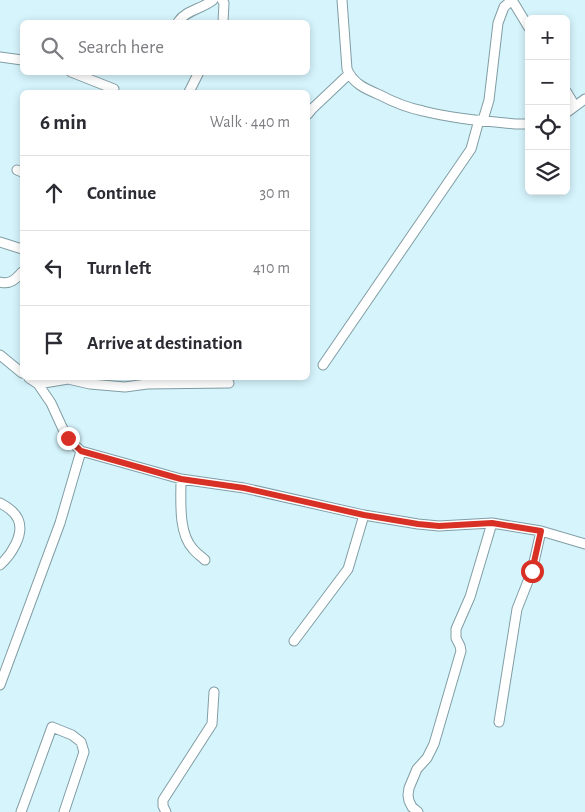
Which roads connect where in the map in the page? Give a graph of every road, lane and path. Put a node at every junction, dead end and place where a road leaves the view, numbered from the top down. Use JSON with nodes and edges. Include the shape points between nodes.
{"nodes":[{"id":1,"x":213,"y":0,"type":"edge"},
{"id":2,"x":342,"y":0,"type":"edge"},
{"id":3,"x":512,"y":0,"type":"edge"},
{"id":4,"x":225,"y":1,"type":"edge"},
{"id":5,"x":180,"y":20,"type":"edge"},
{"id":6,"x":224,"y":20,"type":"edge"},
{"id":7,"x":525,"y":21,"type":"edge"},
{"id":8,"x":0,"y":57,"type":"edge"},
{"id":9,"x":20,"y":60,"type":"edge"},
{"id":10,"x":349,"y":74,"type":"junction"},
{"id":11,"x":78,"y":75,"type":"edge"},
{"id":12,"x":198,"y":75,"type":"edge"},
{"id":13,"x":114,"y":89,"type":"dead end"},
{"id":14,"x":190,"y":90,"type":"edge"},
{"id":15,"x":570,"y":98,"type":"edge"},
{"id":16,"x":585,"y":99,"type":"edge"},
{"id":17,"x":575,"y":106,"type":"junction"},
{"id":18,"x":570,"y":110,"type":"edge"},
{"id":19,"x":310,"y":112,"type":"edge"},
{"id":20,"x":481,"y":120,"type":"junction"},
{"id":21,"x":525,"y":124,"type":"edge"},
{"id":22,"x":0,"y":242,"type":"edge"},
{"id":23,"x":20,"y":248,"type":"edge"},
{"id":24,"x":20,"y":274,"type":"edge"},
{"id":25,"x":0,"y":282,"type":"edge"},
{"id":26,"x":0,"y":355,"type":"edge"},
{"id":27,"x":323,"y":365,"type":"dead end"},
{"id":28,"x":20,"y":371,"type":"edge"},
{"id":29,"x":32,"y":380,"type":"edge"},
{"id":30,"x":62,"y":380,"type":"edge"},
{"id":31,"x":72,"y":380,"type":"edge"},
{"id":32,"x":229,"y":383,"type":"dead end"},
{"id":33,"x":38,"y":384,"type":"junction"},
{"id":34,"x":81,"y":451,"type":"junction"},
{"id":35,"x":181,"y":479,"type":"junction"},
{"id":36,"x":0,"y":503,"type":"edge"},
{"id":37,"x":364,"y":515,"type":"junction"},
{"id":38,"x":492,"y":523,"type":"junction"},
{"id":39,"x":541,"y":531,"type":"junction"},
{"id":40,"x":585,"y":544,"type":"edge"},
{"id":41,"x":205,"y":560,"type":"dead end"},
{"id":42,"x":0,"y":565,"type":"edge"},
{"id":43,"x":294,"y":640,"type":"dead end"},
{"id":44,"x":0,"y":686,"type":"edge"},
{"id":45,"x":214,"y":692,"type":"dead end"},
{"id":46,"x":499,"y":722,"type":"dead end"},
{"id":47,"x":21,"y":812,"type":"edge"},
{"id":48,"x":64,"y":812,"type":"edge"},
{"id":49,"x":166,"y":812,"type":"edge"},
{"id":50,"x":418,"y":812,"type":"edge"}],
"edges":[{"from":1,"to":5,"type":"street"},
{"from":2,"to":10,"type":"street"},
{"from":3,"to":7,"type":"street"},
{"from":3,"to":20,"type":"street","via":[[504,7],[498,23],[489,100]]},
{"from":4,"to":6,"type":"street"},
{"from":8,"to":9,"type":"street"},
{"from":10,"to":19,"type":"street"},
{"from":10,"to":20,"type":"street","via":[[366,89],[421,111]]},
{"from":11,"to":13,"type":"street"},
{"from":12,"to":14,"type":"street"},
{"from":15,"to":17,"type":"street"},
{"from":16,"to":17,"type":"street"},
{"from":17,"to":18,"type":"street"},
{"from":20,"to":21,"type":"street"},
{"from":20,"to":27,"type":"street","via":[[471,149]]},
{"from":22,"to":23,"type":"street"},
{"from":24,"to":25,"type":"street","via":[[12,282]]},
{"from":26,"to":28,"type":"street"},
{"from":29,"to":33,"type":"street"},
{"from":30,"to":33,"type":"street"},
{"from":31,"to":32,"type":"street","via":[[125,387]]},
{"from":33,"to":34,"type":"street","via":[[68,438]]},
{"from":34,"to":35,"type":"street"},
{"from":34,"to":44,"type":"street","via":[[60,523]]},
{"from":35,"to":37,"type":"street","via":[[244,488]]},
{"from":35,"to":41,"type":"street","via":[[182,523],[186,537]]},
{"from":36,"to":42,"type":"street","via":[[13,512],[20,531],[11,552]]},
{"from":37,"to":38,"type":"street","via":[[439,526]]},
{"from":37,"to":43,"type":"street","via":[[348,569]]},
{"from":38,"to":39,"type":"street"},
{"from":38,"to":50,"type":"street","via":[[470,597],[456,629],[461,651],[436,738],[431,751],[416,769],[408,792],[410,804]]},
{"from":39,"to":40,"type":"street"},
{"from":39,"to":46,"type":"street","via":[[532,571],[517,609]]},
{"from":45,"to":49,"type":"street","via":[[212,724],[164,798]]},
{"from":47,"to":48,"type":"street","via":[[52,727],[81,742],[84,752]]}]}
